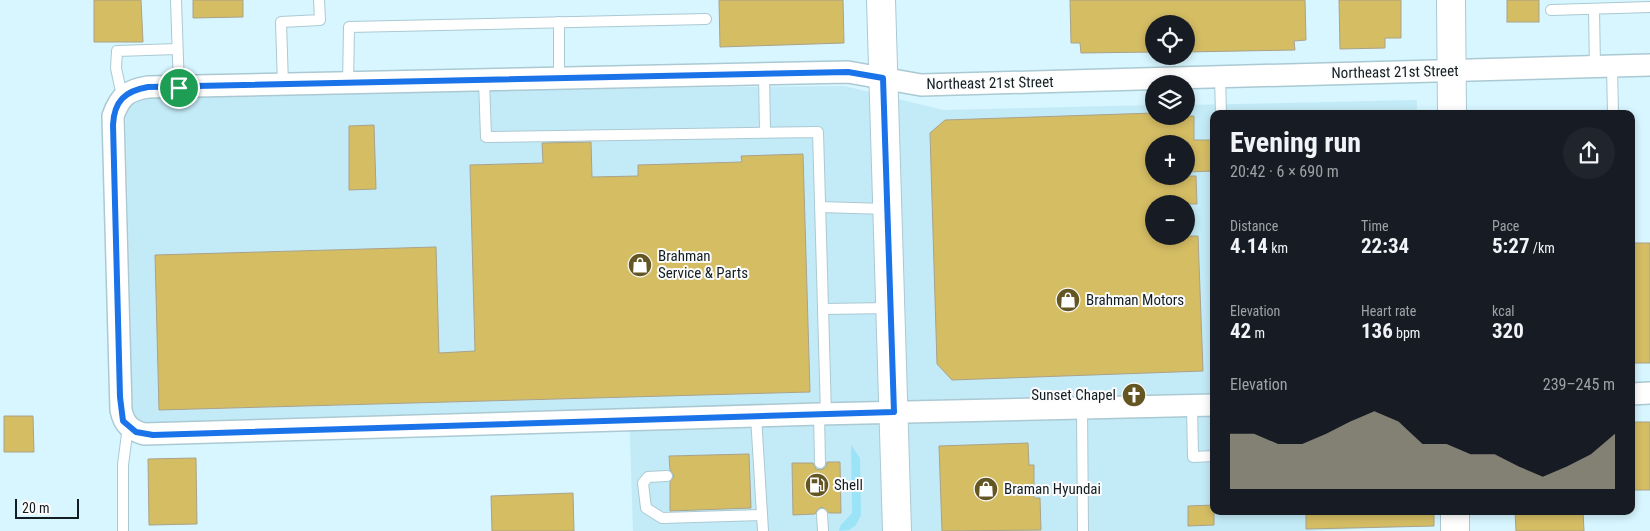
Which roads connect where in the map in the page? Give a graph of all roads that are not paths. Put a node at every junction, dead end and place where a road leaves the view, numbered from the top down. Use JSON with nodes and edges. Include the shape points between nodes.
{"nodes":[{"id":1,"x":176,"y":0,"type":"edge"},
{"id":2,"x":319,"y":0,"type":"edge"},
{"id":3,"x":881,"y":0,"type":"edge"},
{"id":4,"x":1451,"y":0,"type":"edge"},
{"id":5,"x":1650,"y":7,"type":"edge"},
{"id":6,"x":1594,"y":9,"type":"junction"},
{"id":7,"x":1551,"y":10,"type":"dead end"},
{"id":8,"x":706,"y":18,"type":"dead end"},
{"id":9,"x":559,"y":22,"type":"junction"},
{"id":10,"x":177,"y":50,"type":"junction"},
{"id":11,"x":1650,"y":66,"type":"edge"},
{"id":12,"x":1603,"y":68,"type":"junction"},
{"id":13,"x":1452,"y":71,"type":"junction"},
{"id":14,"x":764,"y":75,"type":"junction"},
{"id":15,"x":1220,"y":77,"type":"junction"},
{"id":16,"x":883,"y":78,"type":"junction"},
{"id":17,"x":559,"y":79,"type":"junction"},
{"id":18,"x":484,"y":80,"type":"junction"},
{"id":19,"x":348,"y":84,"type":"junction"},
{"id":20,"x":283,"y":85,"type":"junction"},
{"id":21,"x":179,"y":88,"type":"junction"},
{"id":22,"x":122,"y":96,"type":"junction"},
{"id":23,"x":1221,"y":110,"type":"edge"},
{"id":24,"x":1452,"y":110,"type":"edge"},
{"id":25,"x":1611,"y":110,"type":"edge"},
{"id":26,"x":765,"y":131,"type":"junction"},
{"id":27,"x":820,"y":207,"type":"junction"},
{"id":28,"x":888,"y":209,"type":"junction"},
{"id":29,"x":890,"y":308,"type":"junction"},
{"id":30,"x":823,"y":309,"type":"junction"},
{"id":31,"x":1650,"y":393,"type":"edge"},
{"id":32,"x":1635,"y":394,"type":"edge"},
{"id":33,"x":1210,"y":405,"type":"edge"},
{"id":34,"x":1192,"y":406,"type":"junction"},
{"id":35,"x":1082,"y":408,"type":"junction"},
{"id":36,"x":894,"y":412,"type":"junction"},
{"id":37,"x":822,"y":414,"type":"junction"},
{"id":38,"x":756,"y":416,"type":"junction"},
{"id":39,"x":128,"y":426,"type":"junction"},
{"id":40,"x":1210,"y":456,"type":"edge"},
{"id":41,"x":820,"y":463,"type":"dead end"},
{"id":42,"x":667,"y":476,"type":"dead end"},
{"id":43,"x":822,"y":514,"type":"dead end"},
{"id":44,"x":762,"y":515,"type":"junction"},
{"id":45,"x":1454,"y":515,"type":"edge"},
{"id":46,"x":123,"y":531,"type":"edge"},
{"id":47,"x":763,"y":531,"type":"edge"},
{"id":48,"x":823,"y":531,"type":"edge"},
{"id":49,"x":897,"y":531,"type":"edge"},
{"id":50,"x":1083,"y":531,"type":"edge"},
{"id":51,"x":1454,"y":531,"type":"edge"}],
"edges":[{"from":1,"to":10,"type":"lane"},
{"from":2,"to":20,"type":"lane","via":[[320,20],[281,22]]},
{"from":3,"to":16,"type":"main road"},
{"from":4,"to":13,"type":"main road"},
{"from":5,"to":6,"type":"lane"},
{"from":6,"to":7,"type":"lane"},
{"from":6,"to":12,"type":"lane"},
{"from":8,"to":9,"type":"lane"},
{"from":9,"to":17,"type":"lane"},
{"from":9,"to":19,"type":"lane","via":[[349,27]]},
{"from":10,"to":21,"type":"lane"},
{"from":10,"to":22,"type":"lane","via":[[117,51],[116,68]]},
{"from":11,"to":12,"type":"street","name":"Northeast 21st Street"},
{"from":12,"to":13,"type":"street","name":"Northeast 21st Street"},
{"from":12,"to":25,"type":"lane"},
{"from":13,"to":15,"type":"street","name":"Northeast 21st Street"},
{"from":13,"to":24,"type":"main road"},
{"from":14,"to":16,"type":"street","name":"Northeast 21st Street","via":[[848,72]]},
{"from":14,"to":17,"type":"street","name":"Northeast 21st Street"},
{"from":14,"to":26,"type":"lane"},
{"from":15,"to":16,"type":"street","name":"Northeast 21st Street","via":[[921,85]]},
{"from":15,"to":23,"type":"lane"},
{"from":16,"to":28,"type":"main road"},
{"from":17,"to":18,"type":"street","name":"Northeast 21st Street"},
{"from":18,"to":19,"type":"street","name":"Northeast 21st Street"},
{"from":18,"to":26,"type":"lane","via":[[486,137]]},
{"from":19,"to":20,"type":"street","name":"Northeast 21st Street"},
{"from":20,"to":21,"type":"street","name":"Northeast 21st Street"},
{"from":21,"to":22,"type":"street","name":"Northeast 21st Street","via":[[148,87]]},
{"from":22,"to":39,"type":"street","via":[[113,116],[113,125],[120,410]]},
{"from":26,"to":27,"type":"lane","via":[[818,132]]},
{"from":27,"to":28,"type":"lane"},
{"from":27,"to":30,"type":"lane"},
{"from":28,"to":29,"type":"main road"},
{"from":29,"to":30,"type":"lane"},
{"from":29,"to":36,"type":"main road"},
{"from":30,"to":37,"type":"lane"},
{"from":31,"to":32,"type":"street"},
{"from":33,"to":34,"type":"street"},
{"from":34,"to":35,"type":"street"},
{"from":34,"to":40,"type":"lane","via":[[1194,457]]},
{"from":35,"to":36,"type":"street"},
{"from":35,"to":50,"type":"lane"},
{"from":36,"to":37,"type":"street"},
{"from":36,"to":49,"type":"main road"},
{"from":37,"to":38,"type":"street"},
{"from":37,"to":41,"type":"lane"},
{"from":38,"to":39,"type":"street","via":[[153,435],[136,432]]},
{"from":38,"to":44,"type":"lane","via":[[754,474]]},
{"from":39,"to":46,"type":"lane","via":[[123,458]]},
{"from":42,"to":44,"type":"lane","via":[[648,477],[643,483],[646,508],[662,518]]},
{"from":43,"to":48,"type":"lane"},
{"from":44,"to":47,"type":"lane"},
{"from":45,"to":51,"type":"main road"}]}
